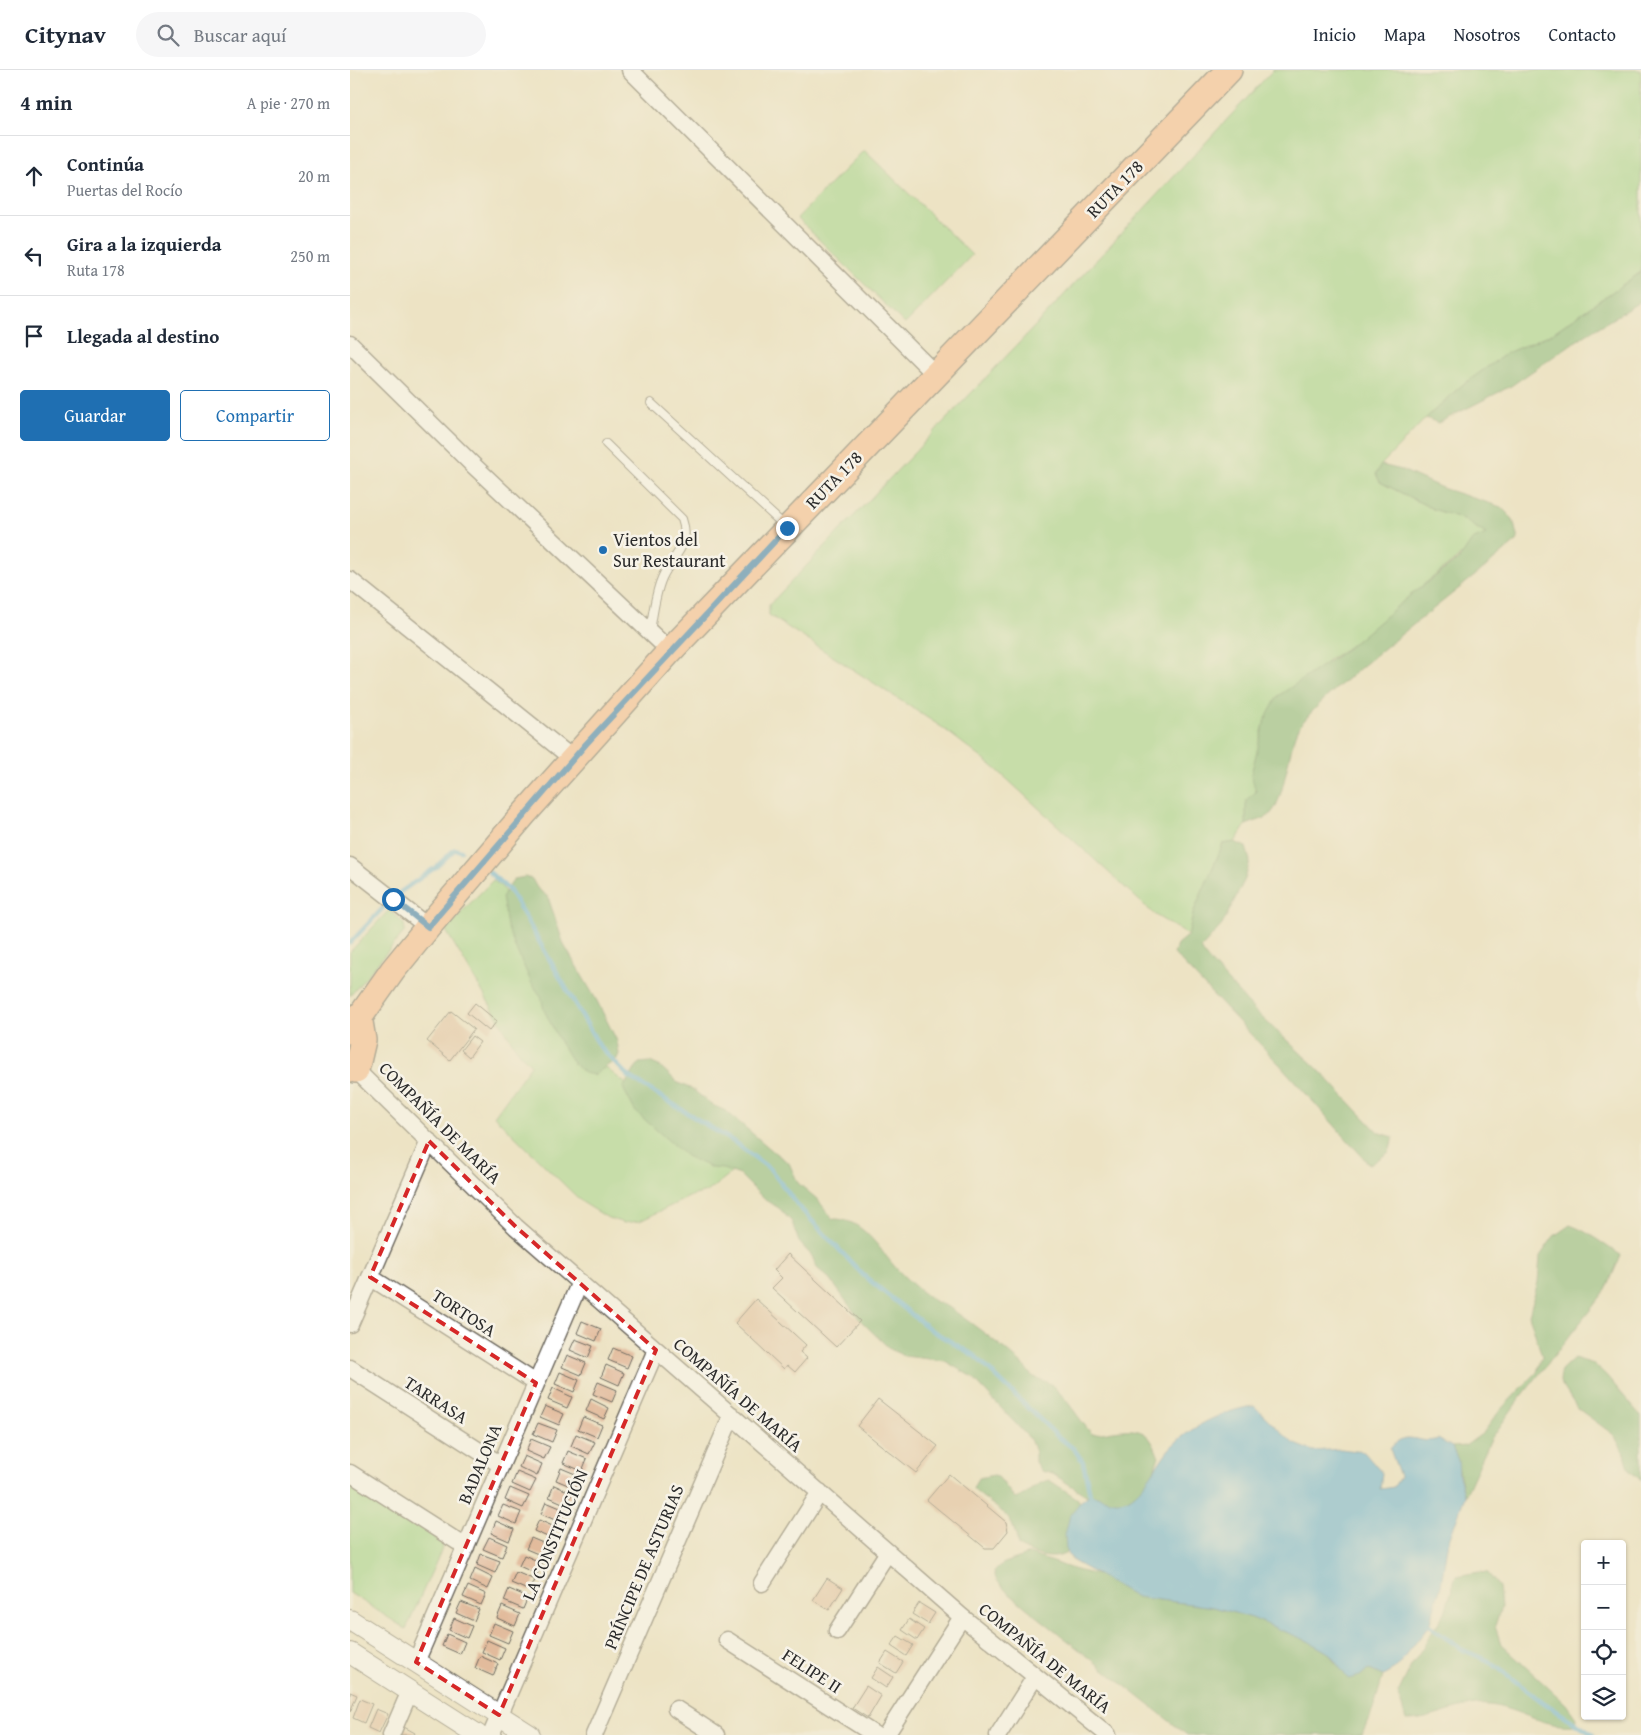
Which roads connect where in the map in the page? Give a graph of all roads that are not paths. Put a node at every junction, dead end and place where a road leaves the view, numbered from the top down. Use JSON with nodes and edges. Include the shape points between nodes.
{"nodes":[{"id":1,"x":630,"y":70,"type":"edge"},
{"id":2,"x":1229,"y":70,"type":"edge"},
{"id":3,"x":350,"y":344,"type":"edge"},
{"id":4,"x":936,"y":375,"type":"junction"},
{"id":5,"x":651,"y":403,"type":"dead end"},
{"id":6,"x":606,"y":444,"type":"dead end"},
{"id":7,"x":787,"y":528,"type":"junction"},
{"id":8,"x":350,"y":580,"type":"edge"},
{"id":9,"x":650,"y":633,"type":"junction"},
{"id":10,"x":670,"y":651,"type":"junction"},
{"id":11,"x":573,"y":759,"type":"junction"},
{"id":12,"x":350,"y":866,"type":"edge"},
{"id":13,"x":428,"y":927,"type":"junction"},
{"id":14,"x":355,"y":1024,"type":"edge"},
{"id":15,"x":353,"y":1076,"type":"edge"},
{"id":16,"x":429,"y":1141,"type":"junction"},
{"id":17,"x":370,"y":1277,"type":"junction"},
{"id":18,"x":580,"y":1282,"type":"junction"},
{"id":19,"x":350,"y":1324,"type":"edge"},
{"id":20,"x":656,"y":1350,"type":"junction"},
{"id":21,"x":350,"y":1368,"type":"edge"},
{"id":22,"x":536,"y":1383,"type":"junction"},
{"id":23,"x":732,"y":1416,"type":"junction"},
{"id":24,"x":501,"y":1465,"type":"junction"},
{"id":25,"x":350,"y":1473,"type":"edge"},
{"id":26,"x":820,"y":1492,"type":"junction"},
{"id":27,"x":466,"y":1547,"type":"junction"},
{"id":28,"x":888,"y":1552,"type":"junction"},
{"id":29,"x":762,"y":1583,"type":"dead end"},
{"id":30,"x":962,"y":1616,"type":"junction"},
{"id":31,"x":350,"y":1620,"type":"edge"},
{"id":32,"x":837,"y":1631,"type":"dead end"},
{"id":33,"x":727,"y":1640,"type":"dead end"},
{"id":34,"x":350,"y":1653,"type":"edge"},
{"id":35,"x":416,"y":1662,"type":"junction"},
{"id":36,"x":1035,"y":1677,"type":"junction"},
{"id":37,"x":410,"y":1691,"type":"junction"},
{"id":38,"x":676,"y":1709,"type":"dead end"},
{"id":39,"x":499,"y":1715,"type":"junction"},
{"id":40,"x":1104,"y":1734,"type":"edge"},
{"id":41,"x":391,"y":1735,"type":"edge"},
{"id":42,"x":478,"y":1735,"type":"edge"},
{"id":43,"x":491,"y":1735,"type":"edge"},
{"id":44,"x":530,"y":1735,"type":"edge"},
{"id":45,"x":594,"y":1735,"type":"edge"},
{"id":46,"x":716,"y":1735,"type":"edge"},
{"id":47,"x":875,"y":1735,"type":"edge"},
{"id":48,"x":886,"y":1735,"type":"edge"},
{"id":49,"x":998,"y":1735,"type":"edge"}],
"edges":[{"from":1,"to":4,"type":"street"},
{"from":2,"to":4,"type":"main road","name":"RUTA 178"},
{"from":3,"to":9,"type":"street"},
{"from":4,"to":7,"type":"main road","name":"RUTA 178"},
{"from":5,"to":7,"type":"lane"},
{"from":6,"to":9,"type":"lane","via":[[682,519],[687,532],[682,547],[662,579]]},
{"from":7,"to":10,"type":"main road","name":"RUTA 178"},
{"from":8,"to":11,"type":"street"},
{"from":9,"to":10,"type":"street"},
{"from":10,"to":11,"type":"main road","name":"RUTA 178"},
{"from":11,"to":13,"type":"main road","name":"RUTA 178"},
{"from":12,"to":13,"type":"street"},
{"from":13,"to":14,"type":"main road","name":"RUTA 178"},
{"from":14,"to":15,"type":"main road","via":[[363,1040]]},
{"from":15,"to":16,"type":"street","name":"COMPAÑÍA DE MARÍA"},
{"from":16,"to":17,"type":"street"},
{"from":16,"to":18,"type":"street","name":"COMPAÑÍA DE MARÍA","via":[[514,1225]]},
{"from":17,"to":19,"type":"street"},
{"from":17,"to":22,"type":"street","name":"TORTOSA"},
{"from":18,"to":20,"type":"street","name":"COMPAÑÍA DE MARÍA"},
{"from":18,"to":22,"type":"street","name":"BADALONA"},
{"from":20,"to":23,"type":"street","name":"COMPAÑÍA DE MARÍA"},
{"from":20,"to":39,"type":"street","name":"LA CONSTITUCIÓN"},
{"from":21,"to":24,"type":"street","name":"TARRASA"},
{"from":22,"to":24,"type":"street","name":"BADALONA"},
{"from":23,"to":26,"type":"street","name":"COMPAÑÍA DE MARÍA"},
{"from":23,"to":45,"type":"street","name":"PRÍNCIPE DE ASTURIAS"},
{"from":24,"to":27,"type":"street","name":"BADALONA"},
{"from":25,"to":27,"type":"street"},
{"from":26,"to":28,"type":"street","name":"COMPAÑÍA DE MARÍA"},
{"from":26,"to":29,"type":"street"},
{"from":27,"to":35,"type":"street","name":"BADALONA"},
{"from":28,"to":30,"type":"street","name":"COMPAÑÍA DE MARÍA"},
{"from":28,"to":32,"type":"street"},
{"from":30,"to":36,"type":"street","name":"COMPAÑÍA DE MARÍA"},
{"from":30,"to":48,"type":"street"},
{"from":31,"to":35,"type":"street"},
{"from":33,"to":47,"type":"street","name":"FELIPE II"},
{"from":34,"to":37,"type":"street"},
{"from":35,"to":39,"type":"street"},
{"from":36,"to":40,"type":"street","name":"COMPAÑÍA DE MARÍA"},
{"from":36,"to":49,"type":"street"},
{"from":37,"to":41,"type":"street"},
{"from":37,"to":42,"type":"street"},
{"from":38,"to":46,"type":"street"},
{"from":39,"to":43,"type":"street","name":"LA CONSTITUCIÓN"},
{"from":39,"to":44,"type":"street"}]}
